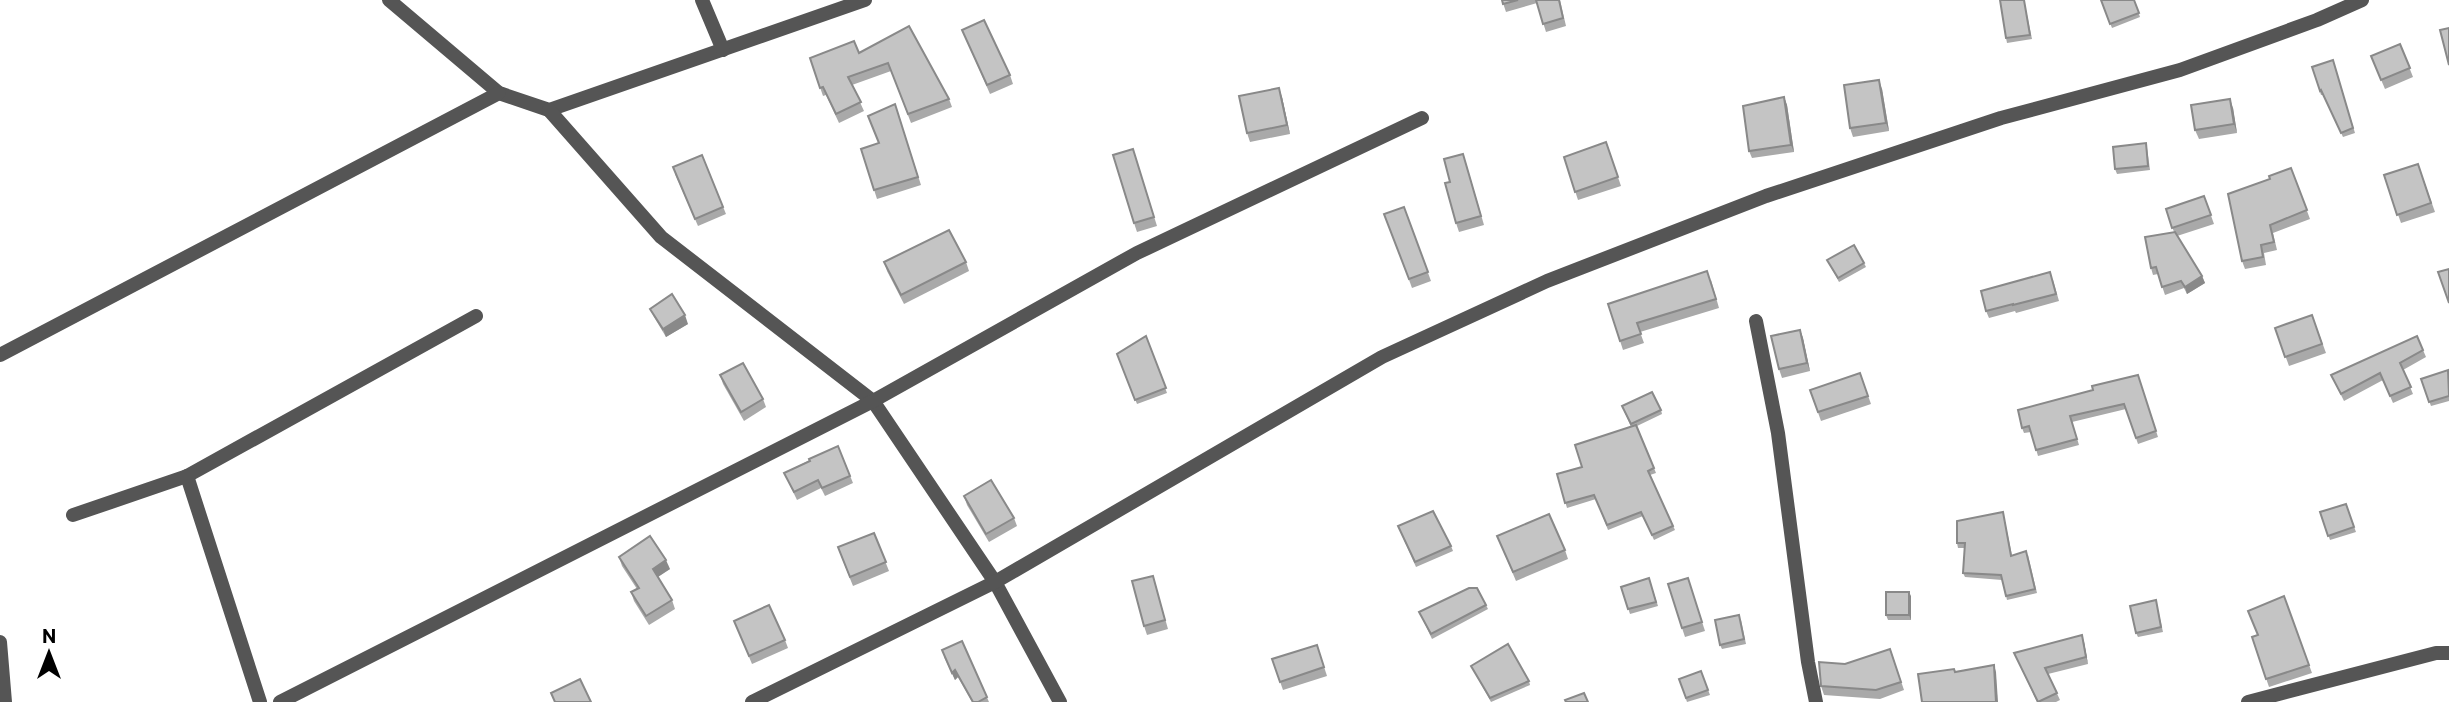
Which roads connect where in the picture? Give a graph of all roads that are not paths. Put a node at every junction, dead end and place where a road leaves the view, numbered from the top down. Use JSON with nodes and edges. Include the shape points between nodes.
{"nodes":[{"id":1,"x":389,"y":0,"type":"edge"},
{"id":2,"x":702,"y":0,"type":"edge"},
{"id":3,"x":865,"y":0,"type":"edge"},
{"id":4,"x":2362,"y":0,"type":"edge"},
{"id":5,"x":723,"y":50,"type":"junction"},
{"id":6,"x":499,"y":93,"type":"junction"},
{"id":7,"x":549,"y":110,"type":"junction"},
{"id":8,"x":1422,"y":118,"type":"dead end"},
{"id":9,"x":476,"y":316,"type":"dead end"},
{"id":10,"x":1756,"y":321,"type":"dead end"},
{"id":11,"x":0,"y":355,"type":"edge"},
{"id":12,"x":873,"y":401,"type":"junction"},
{"id":13,"x":187,"y":476,"type":"junction"},
{"id":14,"x":74,"y":514,"type":"dead end"},
{"id":15,"x":995,"y":582,"type":"junction"},
{"id":16,"x":0,"y":642,"type":"edge"},
{"id":17,"x":2449,"y":653,"type":"edge"},
{"id":18,"x":5,"y":702,"type":"edge"},
{"id":19,"x":260,"y":702,"type":"edge"},
{"id":20,"x":280,"y":702,"type":"edge"},
{"id":21,"x":752,"y":702,"type":"edge"},
{"id":22,"x":1060,"y":702,"type":"edge"},
{"id":23,"x":1816,"y":702,"type":"edge"},
{"id":24,"x":2248,"y":702,"type":"edge"}],
"edges":[{"from":1,"to":6,"type":"street"},
{"from":2,"to":5,"type":"street"},
{"from":3,"to":5,"type":"street"},
{"from":4,"to":15,"type":"street","via":[[2180,70],[2001,118],[1766,196],[1547,281],[1382,356]]},
{"from":5,"to":7,"type":"street"},
{"from":6,"to":7,"type":"street"},
{"from":6,"to":11,"type":"street"},
{"from":7,"to":12,"type":"street","via":[[661,237]]},
{"from":8,"to":12,"type":"street","via":[[1137,253]]},
{"from":9,"to":13,"type":"street"},
{"from":10,"to":23,"type":"street","via":[[1778,433]]},
{"from":12,"to":15,"type":"street"},
{"from":12,"to":20,"type":"street"},
{"from":13,"to":14,"type":"street"},
{"from":13,"to":19,"type":"street"},
{"from":15,"to":21,"type":"street"},
{"from":15,"to":22,"type":"street"},
{"from":16,"to":18,"type":"street"},
{"from":17,"to":24,"type":"street"}]}
